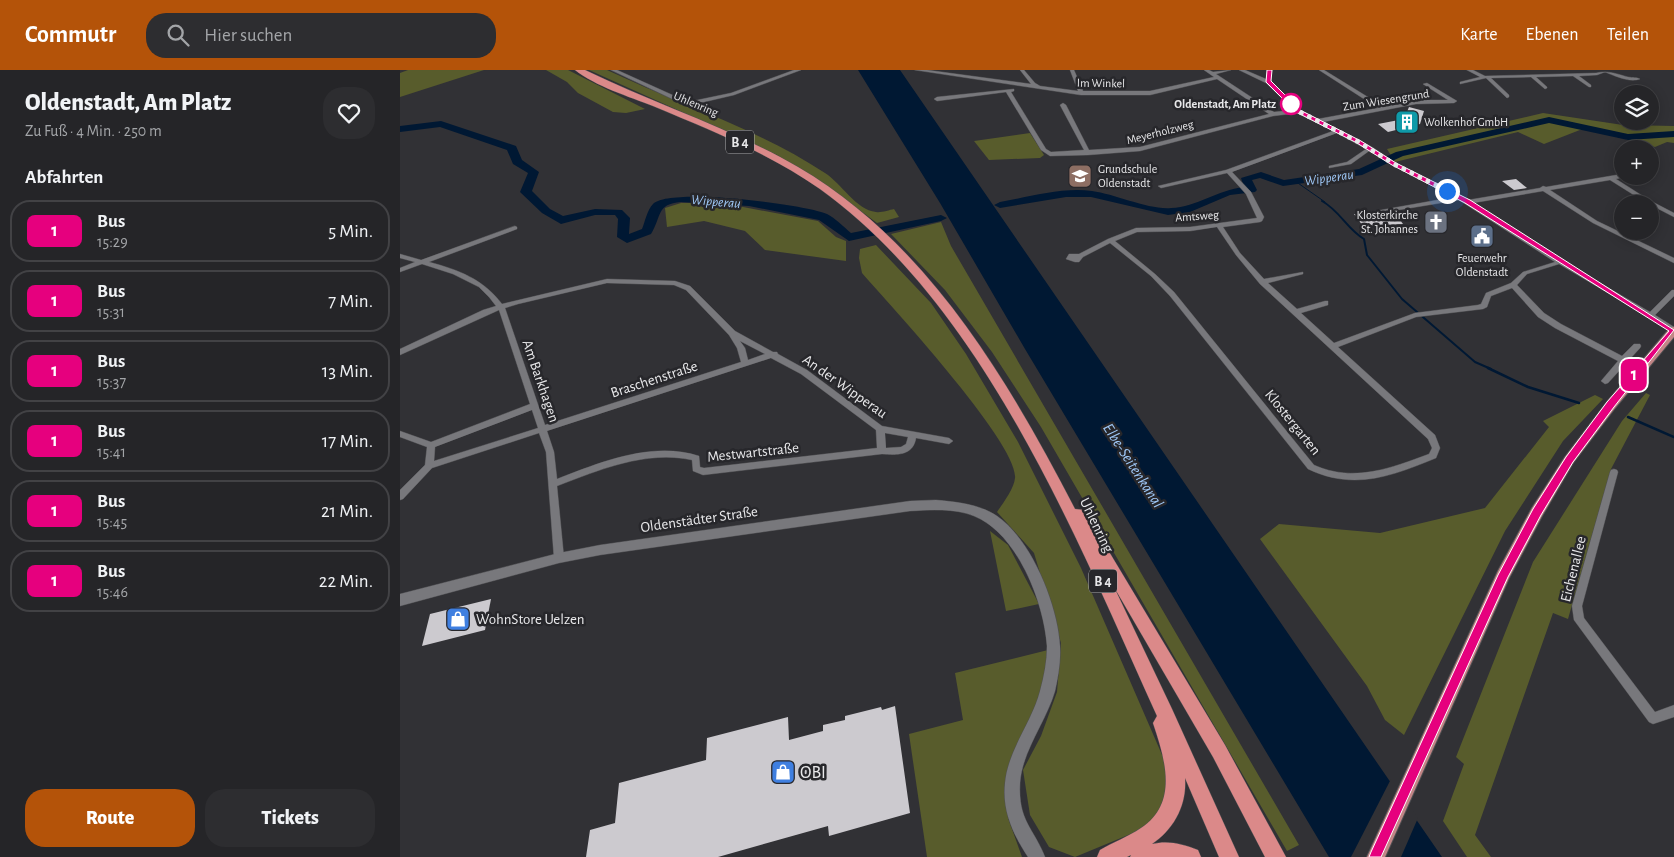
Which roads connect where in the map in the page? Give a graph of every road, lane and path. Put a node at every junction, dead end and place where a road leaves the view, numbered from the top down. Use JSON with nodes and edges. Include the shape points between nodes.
{"nodes":[{"id":1,"x":578,"y":70,"type":"edge"},
{"id":2,"x":613,"y":70,"type":"edge"},
{"id":3,"x":799,"y":70,"type":"edge"},
{"id":4,"x":917,"y":70,"type":"edge"},
{"id":5,"x":957,"y":70,"type":"edge"},
{"id":6,"x":1022,"y":70,"type":"edge"},
{"id":7,"x":1072,"y":70,"type":"edge"},
{"id":8,"x":1229,"y":70,"type":"edge"},
{"id":9,"x":1244,"y":70,"type":"edge"},
{"id":10,"x":1270,"y":70,"type":"edge"},
{"id":11,"x":1320,"y":70,"type":"edge"},
{"id":12,"x":1469,"y":70,"type":"edge"},
{"id":13,"x":923,"y":71,"type":"edge"},
{"id":14,"x":1605,"y":71,"type":"edge"},
{"id":15,"x":1208,"y":72,"type":"edge"},
{"id":16,"x":1575,"y":75,"type":"junction"},
{"id":17,"x":1532,"y":76,"type":"junction"},
{"id":18,"x":958,"y":77,"type":"junction"},
{"id":19,"x":1486,"y":77,"type":"junction"},
{"id":20,"x":1217,"y":78,"type":"junction"},
{"id":21,"x":1638,"y":79,"type":"dead end"},
{"id":22,"x":1268,"y":82,"type":"junction"},
{"id":23,"x":1462,"y":82,"type":"dead end"},
{"id":24,"x":1426,"y":84,"type":"dead end"},
{"id":25,"x":1589,"y":86,"type":"dead end"},
{"id":26,"x":1036,"y":88,"type":"junction"},
{"id":27,"x":1545,"y":88,"type":"dead end"},
{"id":28,"x":1011,"y":89,"type":"junction"},
{"id":29,"x":1081,"y":93,"type":"junction"},
{"id":30,"x":1507,"y":96,"type":"dead end"},
{"id":31,"x":938,"y":99,"type":"dead end"},
{"id":32,"x":1063,"y":104,"type":"dead end"},
{"id":33,"x":1384,"y":108,"type":"junction"},
{"id":34,"x":1298,"y":111,"type":"junction"},
{"id":35,"x":1274,"y":114,"type":"junction"},
{"id":36,"x":1318,"y":121,"type":"junction"},
{"id":37,"x":1337,"y":131,"type":"junction"},
{"id":38,"x":1370,"y":148,"type":"junction"},
{"id":39,"x":1088,"y":153,"type":"junction"},
{"id":40,"x":1331,"y":167,"type":"dead end"},
{"id":41,"x":1228,"y":171,"type":"junction"},
{"id":42,"x":1614,"y":177,"type":"edge"},
{"id":43,"x":1611,"y":178,"type":"junction"},
{"id":44,"x":1178,"y":184,"type":"dead end"},
{"id":45,"x":1543,"y":188,"type":"junction"},
{"id":46,"x":1247,"y":191,"type":"joint"},
{"id":47,"x":1464,"y":200,"type":"junction"},
{"id":48,"x":1370,"y":214,"type":"dead end"},
{"id":49,"x":1674,"y":215,"type":"edge"},
{"id":50,"x":870,"y":226,"type":"joint"},
{"id":51,"x":1219,"y":226,"type":"junction"},
{"id":52,"x":515,"y":228,"type":"dead end"},
{"id":53,"x":884,"y":238,"type":"joint"},
{"id":54,"x":1110,"y":240,"type":"junction"},
{"id":55,"x":400,"y":256,"type":"edge"},
{"id":56,"x":1080,"y":256,"type":"dead end"},
{"id":57,"x":1674,"y":261,"type":"edge"},
{"id":58,"x":422,"y":262,"type":"junction"},
{"id":59,"x":1560,"y":262,"type":"junction"},
{"id":60,"x":400,"y":270,"type":"edge"},
{"id":61,"x":1301,"y":273,"type":"dead end"},
{"id":62,"x":1262,"y":282,"type":"junction"},
{"id":63,"x":1513,"y":285,"type":"junction"},
{"id":64,"x":1674,"y":292,"type":"edge"},
{"id":65,"x":1325,"y":303,"type":"dead end"},
{"id":66,"x":501,"y":307,"type":"junction"},
{"id":67,"x":1296,"y":312,"type":"junction"},
{"id":68,"x":1650,"y":316,"type":"junction"},
{"id":69,"x":1674,"y":330,"type":"edge"},
{"id":70,"x":732,"y":333,"type":"junction"},
{"id":71,"x":1333,"y":346,"type":"junction"},
{"id":72,"x":1637,"y":346,"type":"dead end"},
{"id":73,"x":400,"y":352,"type":"edge"},
{"id":74,"x":774,"y":354,"type":"junction"},
{"id":75,"x":1623,"y":360,"type":"junction"},
{"id":76,"x":746,"y":364,"type":"junction"},
{"id":77,"x":1605,"y":381,"type":"dead end"},
{"id":78,"x":535,"y":405,"type":"junction"},
{"id":79,"x":543,"y":429,"type":"junction"},
{"id":80,"x":880,"y":429,"type":"junction"},
{"id":81,"x":400,"y":434,"type":"edge"},
{"id":82,"x":912,"y":435,"type":"junction"},
{"id":83,"x":948,"y":441,"type":"dead end"},
{"id":84,"x":431,"y":445,"type":"junction"},
{"id":85,"x":882,"y":451,"type":"junction"},
{"id":86,"x":429,"y":466,"type":"junction"},
{"id":87,"x":1051,"y":472,"type":"junction"},
{"id":88,"x":1614,"y":472,"type":"dead end"},
{"id":89,"x":553,"y":484,"type":"junction"},
{"id":90,"x":400,"y":496,"type":"edge"},
{"id":91,"x":559,"y":558,"type":"junction"},
{"id":92,"x":400,"y":600,"type":"edge"},
{"id":93,"x":1156,"y":690,"type":"junction"},
{"id":94,"x":1674,"y":711,"type":"edge"},
{"id":95,"x":1037,"y":857,"type":"edge"},
{"id":96,"x":1106,"y":857,"type":"edge"},
{"id":97,"x":1140,"y":857,"type":"edge"},
{"id":98,"x":1191,"y":857,"type":"edge"},
{"id":99,"x":1229,"y":857,"type":"edge"},
{"id":100,"x":1276,"y":857,"type":"edge"},
{"id":101,"x":1376,"y":857,"type":"edge"}],
"edges":[{"from":1,"to":50,"type":"highway","name":"Uhlenring","number":"B 4","via":[[791,168],[823,187]]},
{"from":2,"to":3,"type":"street","via":[[691,104],[732,94]]},
{"from":4,"to":13,"type":"street"},
{"from":5,"to":18,"type":"street"},
{"from":6,"to":26,"type":"street","via":[[1038,86]]},
{"from":7,"to":29,"type":"street"},
{"from":8,"to":15,"type":"street"},
{"from":9,"to":22,"type":"street"},
{"from":10,"to":22,"type":"street"},
{"from":11,"to":33,"type":"street"},
{"from":12,"to":19,"type":"street"},
{"from":13,"to":18,"type":"street"},
{"from":14,"to":16,"type":"street"},
{"from":14,"to":21,"type":"street"},
{"from":15,"to":20,"type":"street"},
{"from":16,"to":17,"type":"street"},
{"from":16,"to":25,"type":"street"},
{"from":17,"to":19,"type":"street"},
{"from":17,"to":27,"type":"street"},
{"from":18,"to":28,"type":"street"},
{"from":19,"to":23,"type":"street"},
{"from":19,"to":30,"type":"street"},
{"from":20,"to":29,"type":"street","name":"Im Winkel","via":[[1150,93]]},
{"from":20,"to":35,"type":"street"},
{"from":22,"to":34,"type":"street"},
{"from":24,"to":33,"type":"street","name":"Zum Wiesengrund","via":[[1454,101],[1416,102]]},
{"from":26,"to":28,"type":"street"},
{"from":26,"to":29,"type":"street","name":"Im Winkel"},
{"from":28,"to":31,"type":"street"},
{"from":28,"to":39,"type":"street","name":"Meyerholzweg","via":[[1044,150],[1050,154]]},
{"from":32,"to":39,"type":"street"},
{"from":33,"to":36,"type":"street","name":"Zum Wiesengrund"},
{"from":34,"to":35,"type":"street","name":"Meyerholzweg"},
{"from":34,"to":36,"type":"street"},
{"from":35,"to":39,"type":"street","name":"Meyerholzweg","via":[[1140,149]]},
{"from":36,"to":37,"type":"street"},
{"from":37,"to":38,"type":"street"},
{"from":37,"to":41,"type":"street"},
{"from":38,"to":40,"type":"street","via":[[1348,163]]},
{"from":38,"to":47,"type":"street"},
{"from":41,"to":44,"type":"street"},
{"from":41,"to":46,"type":"street","name":"Amtsweg"},
{"from":42,"to":43,"type":"street"},
{"from":43,"to":45,"type":"street"},
{"from":43,"to":49,"type":"street"},
{"from":45,"to":47,"type":"street"},
{"from":45,"to":57,"type":"street","via":[[1595,222]]},
{"from":46,"to":51,"type":"street","name":"Amtsweg","via":[[1262,217],[1260,220]]},
{"from":47,"to":48,"type":"street"},
{"from":47,"to":59,"type":"street"},
{"from":50,"to":53,"type":"highway","number":"B 4"},
{"from":51,"to":54,"type":"street","name":"Amtsweg","via":[[1142,229]]},
{"from":51,"to":62,"type":"street","name":"Klostergarten"},
{"from":52,"to":58,"type":"street"},
{"from":53,"to":87,"type":"highway","name":"Uhlenring","number":"B 4","via":[[939,296],[992,372]]},
{"from":54,"to":56,"type":"street","name":"Amtsweg"},
{"from":54,"to":71,"type":"street","name":"Klostergarten","via":[[1172,294],[1311,467],[1332,475],[1374,476],[1433,456],[1436,448],[1432,437]]},
{"from":55,"to":58,"type":"street","name":"Am Barkhagen"},
{"from":58,"to":60,"type":"street"},
{"from":58,"to":66,"type":"street","name":"Am Barkhagen","via":[[472,280],[492,295]]},
{"from":59,"to":63,"type":"street","via":[[1525,273]]},
{"from":59,"to":68,"type":"street"},
{"from":61,"to":62,"type":"street"},
{"from":62,"to":67,"type":"street","name":"Klostergarten"},
{"from":63,"to":71,"type":"street","via":[[1488,295],[1480,307],[1423,312]]},
{"from":63,"to":75,"type":"street","via":[[1541,315]]},
{"from":64,"to":68,"type":"street"},
{"from":65,"to":67,"type":"street"},
{"from":66,"to":70,"type":"street","name":"An der Wipperau","via":[[607,281],[675,283],[688,288]]},
{"from":66,"to":73,"type":"street"},
{"from":66,"to":78,"type":"street","name":"Am Barkhagen"},
{"from":67,"to":71,"type":"street","name":"Klostergarten"},
{"from":68,"to":69,"type":"street"},
{"from":69,"to":101,"type":"main road","via":[[1611,404],[1569,460],[1533,520],[1503,575]]},
{"from":70,"to":74,"type":"street","name":"An der Wipperau"},
{"from":70,"to":76,"type":"street","name":"An der Wipperau"},
{"from":72,"to":75,"type":"street"},
{"from":74,"to":76,"type":"street","name":"Braschenstraße"},
{"from":74,"to":80,"type":"street","name":"An der Wipperau"},
{"from":75,"to":77,"type":"street"},
{"from":76,"to":79,"type":"street","name":"Braschenstraße"},
{"from":78,"to":79,"type":"street","name":"Am Barkhagen"},
{"from":78,"to":84,"type":"street"},
{"from":79,"to":86,"type":"street","name":"Braschenstraße"},
{"from":79,"to":89,"type":"street","name":"Am Barkhagen","via":[[550,452]]},
{"from":80,"to":82,"type":"street","name":"An der Wipperau"},
{"from":80,"to":85,"type":"street"},
{"from":81,"to":84,"type":"street"},
{"from":82,"to":83,"type":"street","name":"An der Wipperau"},
{"from":82,"to":85,"type":"street","name":"Mestwartstraße","via":[[913,442],[909,448]]},
{"from":84,"to":86,"type":"street"},
{"from":85,"to":89,"type":"street","name":"Mestwartstraße","via":[[703,472],[696,469],[696,458],[645,456],[597,467]]},
{"from":86,"to":90,"type":"street"},
{"from":87,"to":93,"type":"highway","name":"Uhlenring","number":"B 4"},
{"from":87,"to":100,"type":"highway","via":[[1091,533],[1243,794]]},
{"from":88,"to":94,"type":"street","name":"Eichenallee","via":[[1577,606],[1579,620],[1653,718]]},
{"from":89,"to":91,"type":"street","name":"Am Barkhagen"},
{"from":91,"to":92,"type":"street","name":"Oldenstädter Straße"},
{"from":91,"to":95,"type":"street","name":"Oldenstädter Straße","via":[[927,504],[964,508],[1004,526],[1030,565],[1050,618],[1053,643],[1045,699],[1019,754],[1013,779],[1015,820],[1023,839]]},
{"from":93,"to":96,"type":"highway","via":[[1158,713],[1176,768],[1175,798],[1159,827]]},
{"from":93,"to":99,"type":"highway","name":"Uhlenring","number":"B 4"},
{"from":97,"to":98,"type":"highway","via":[[1164,851]]}]}
